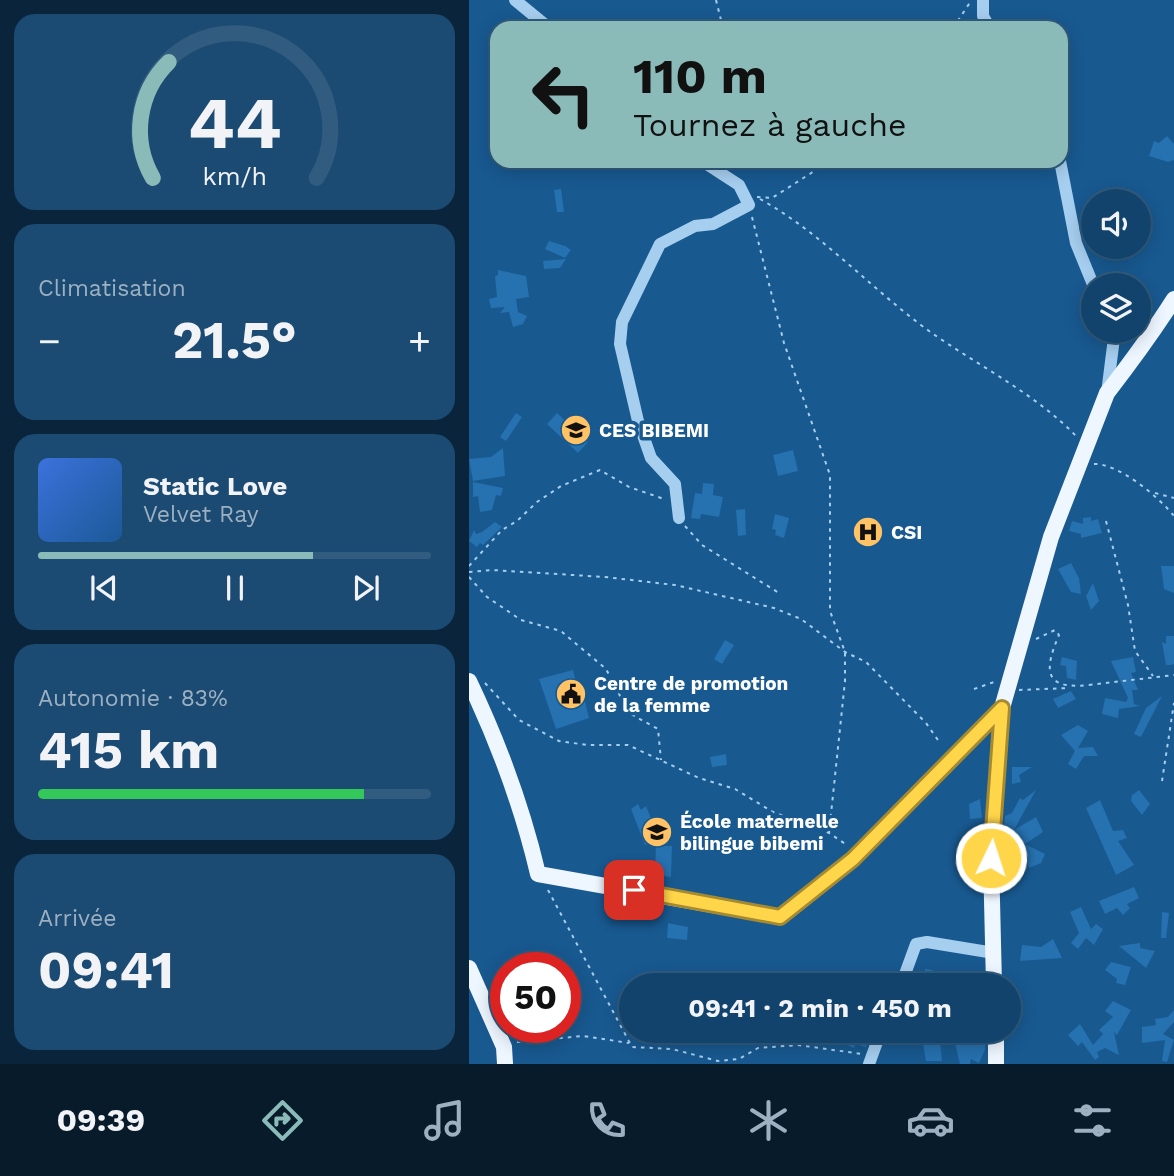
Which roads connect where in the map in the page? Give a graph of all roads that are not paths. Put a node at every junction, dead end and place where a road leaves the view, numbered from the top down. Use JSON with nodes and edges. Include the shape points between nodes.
{"nodes":[{"id":1,"x":515,"y":0,"type":"edge"},
{"id":2,"x":983,"y":0,"type":"edge"},
{"id":3,"x":540,"y":21,"type":"edge"},
{"id":4,"x":985,"y":21,"type":"edge"},
{"id":5,"x":713,"y":168,"type":"edge"},
{"id":6,"x":1061,"y":168,"type":"edge"},
{"id":7,"x":1088,"y":273,"type":"edge"},
{"id":8,"x":1174,"y":299,"type":"edge"},
{"id":9,"x":1113,"y":343,"type":"edge"},
{"id":10,"x":1107,"y":393,"type":"junction"},
{"id":11,"x":679,"y":518,"type":"road end"},
{"id":12,"x":474,"y":679,"type":"edge"},
{"id":13,"x":1002,"y":708,"type":"junction"},
{"id":14,"x":994,"y":953,"type":"junction"},
{"id":15,"x":469,"y":968,"type":"edge"},
{"id":16,"x":905,"y":973,"type":"edge"},
{"id":17,"x":994,"y":973,"type":"edge"},
{"id":18,"x":877,"y":1043,"type":"edge"},
{"id":19,"x":996,"y":1043,"type":"edge"},
{"id":20,"x":871,"y":1060,"type":"edge"},
{"id":21,"x":506,"y":1064,"type":"edge"},
{"id":22,"x":996,"y":1064,"type":"edge"}],
"edges":[{"from":1,"to":3,"type":"street"},
{"from":2,"to":4,"type":"street"},
{"from":5,"to":11,"type":"street","via":[[739,185],[749,205],[660,244],[622,322],[620,344],[631,399],[651,458],[675,484]]},
{"from":6,"to":7,"type":"street","via":[[1076,243]]},
{"from":8,"to":10,"type":"main road","via":[[1152,336],[1130,358],[1124,375]]},
{"from":9,"to":10,"type":"street"},
{"from":10,"to":13,"type":"main road","via":[[1087,461],[1051,537]]},
{"from":12,"to":13,"type":"main road","via":[[527,829],[538,874],[780,917],[853,859]]},
{"from":13,"to":14,"type":"main road","via":[[991,858]]},
{"from":14,"to":16,"type":"street","via":[[916,944]]},
{"from":14,"to":17,"type":"main road"},
{"from":15,"to":21,"type":"main road","via":[[504,1047]]},
{"from":18,"to":20,"type":"street"},
{"from":19,"to":22,"type":"main road"}]}
